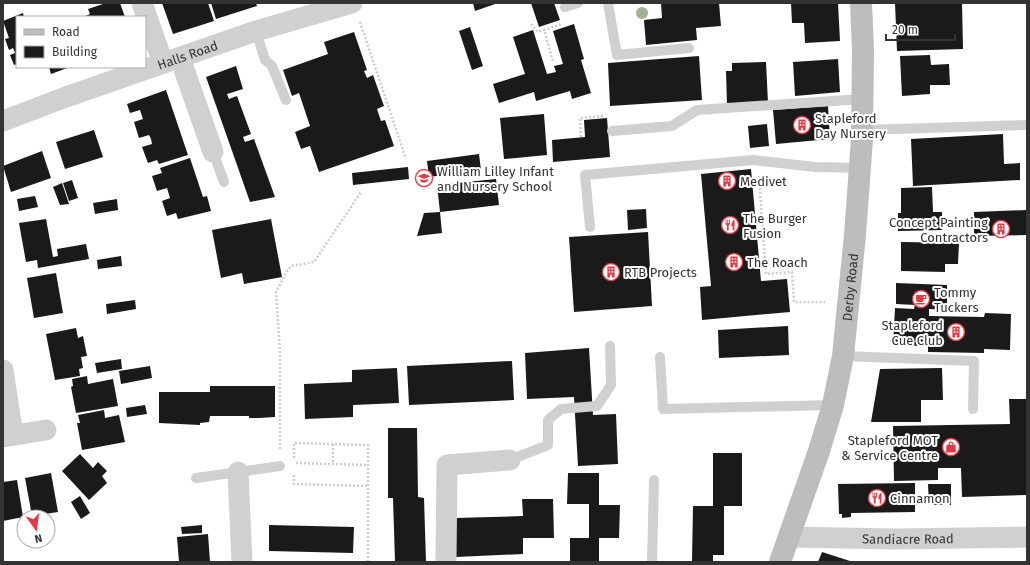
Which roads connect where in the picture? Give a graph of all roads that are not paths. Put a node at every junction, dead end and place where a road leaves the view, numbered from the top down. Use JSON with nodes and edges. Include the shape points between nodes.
{"nodes":[{"id":1,"x":142,"y":3,"type":"edge"},
{"id":2,"x":578,"y":3,"type":"edge"},
{"id":3,"x":608,"y":3,"type":"edge"},
{"id":4,"x":861,"y":3,"type":"edge"},
{"id":5,"x":565,"y":7,"type":"road end"},
{"id":6,"x":355,"y":10,"type":"edge"},
{"id":7,"x":256,"y":31,"type":"junction"},
{"id":8,"x":689,"y":48,"type":"dead end"},
{"id":9,"x":172,"y":60,"type":"junction"},
{"id":10,"x":863,"y":98,"type":"junction"},
{"id":11,"x":286,"y":100,"type":"dead end"},
{"id":12,"x":4,"y":118,"type":"edge"},
{"id":13,"x":1024,"y":125,"type":"dead end"},
{"id":14,"x":862,"y":130,"type":"junction"},
{"id":15,"x":612,"y":132,"type":"road end"},
{"id":16,"x":213,"y":152,"type":"joint"},
{"id":17,"x":860,"y":168,"type":"junction"},
{"id":18,"x":224,"y":182,"type":"dead end"},
{"id":19,"x":590,"y":227,"type":"dead end"},
{"id":20,"x":610,"y":346,"type":"dead end"},
{"id":21,"x":843,"y":356,"type":"junction"},
{"id":22,"x":660,"y":357,"type":"dead end"},
{"id":23,"x":3,"y":370,"type":"edge"},
{"id":24,"x":833,"y":405,"type":"junction"},
{"id":25,"x":974,"y":409,"type":"dead end"},
{"id":26,"x":46,"y":430,"type":"dead end"},
{"id":27,"x":8,"y":436,"type":"edge"},
{"id":28,"x":510,"y":460,"type":"joint"},
{"id":29,"x":280,"y":466,"type":"road end"},
{"id":30,"x":238,"y":472,"type":"junction"},
{"id":31,"x":196,"y":478,"type":"dead end"},
{"id":32,"x":654,"y":480,"type":"dead end"},
{"id":33,"x":789,"y":537,"type":"junction"},
{"id":34,"x":1027,"y":537,"type":"edge"},
{"id":35,"x":242,"y":562,"type":"edge"},
{"id":36,"x":446,"y":562,"type":"edge"},
{"id":37,"x":652,"y":562,"type":"edge"},
{"id":38,"x":780,"y":562,"type":"edge"}],
"edges":[{"from":1,"to":9,"type":"street"},
{"from":2,"to":5,"type":"lane"},
{"from":3,"to":8,"type":"lane","via":[[617,55]]},
{"from":4,"to":10,"type":"main road","name":"Derby Road"},
{"from":6,"to":7,"type":"street","name":"Halls Road"},
{"from":7,"to":9,"type":"street","name":"Halls Road"},
{"from":7,"to":11,"type":"lane","via":[[265,60],[272,66]]},
{"from":9,"to":12,"type":"street","name":"Halls Road"},
{"from":9,"to":16,"type":"street"},
{"from":10,"to":14,"type":"main road","name":"Derby Road"},
{"from":10,"to":15,"type":"lane","via":[[696,110],[672,126]]},
{"from":13,"to":14,"type":"lane"},
{"from":14,"to":17,"type":"main road","name":"Derby Road"},
{"from":16,"to":18,"type":"lane"},
{"from":17,"to":19,"type":"lane","via":[[815,167],[758,160],[585,175]]},
{"from":17,"to":21,"type":"main road","name":"Derby Road"},
{"from":20,"to":28,"type":"lane","via":[[611,385],[596,406],[561,409],[548,420],[548,445]]},
{"from":21,"to":24,"type":"main road","name":"Derby Road"},
{"from":21,"to":25,"type":"lane","via":[[974,361]]},
{"from":22,"to":24,"type":"lane","via":[[663,409]]},
{"from":23,"to":27,"type":"street"},
{"from":24,"to":33,"type":"main road","name":"Derby Road"},
{"from":26,"to":27,"type":"street"},
{"from":28,"to":36,"type":"street","via":[[447,465]]},
{"from":29,"to":30,"type":"lane"},
{"from":30,"to":31,"type":"lane"},
{"from":30,"to":35,"type":"street"},
{"from":32,"to":37,"type":"lane"},
{"from":33,"to":34,"type":"street","name":"Sandiacre Road"},
{"from":33,"to":38,"type":"main road","name":"Derby Road"}]}
